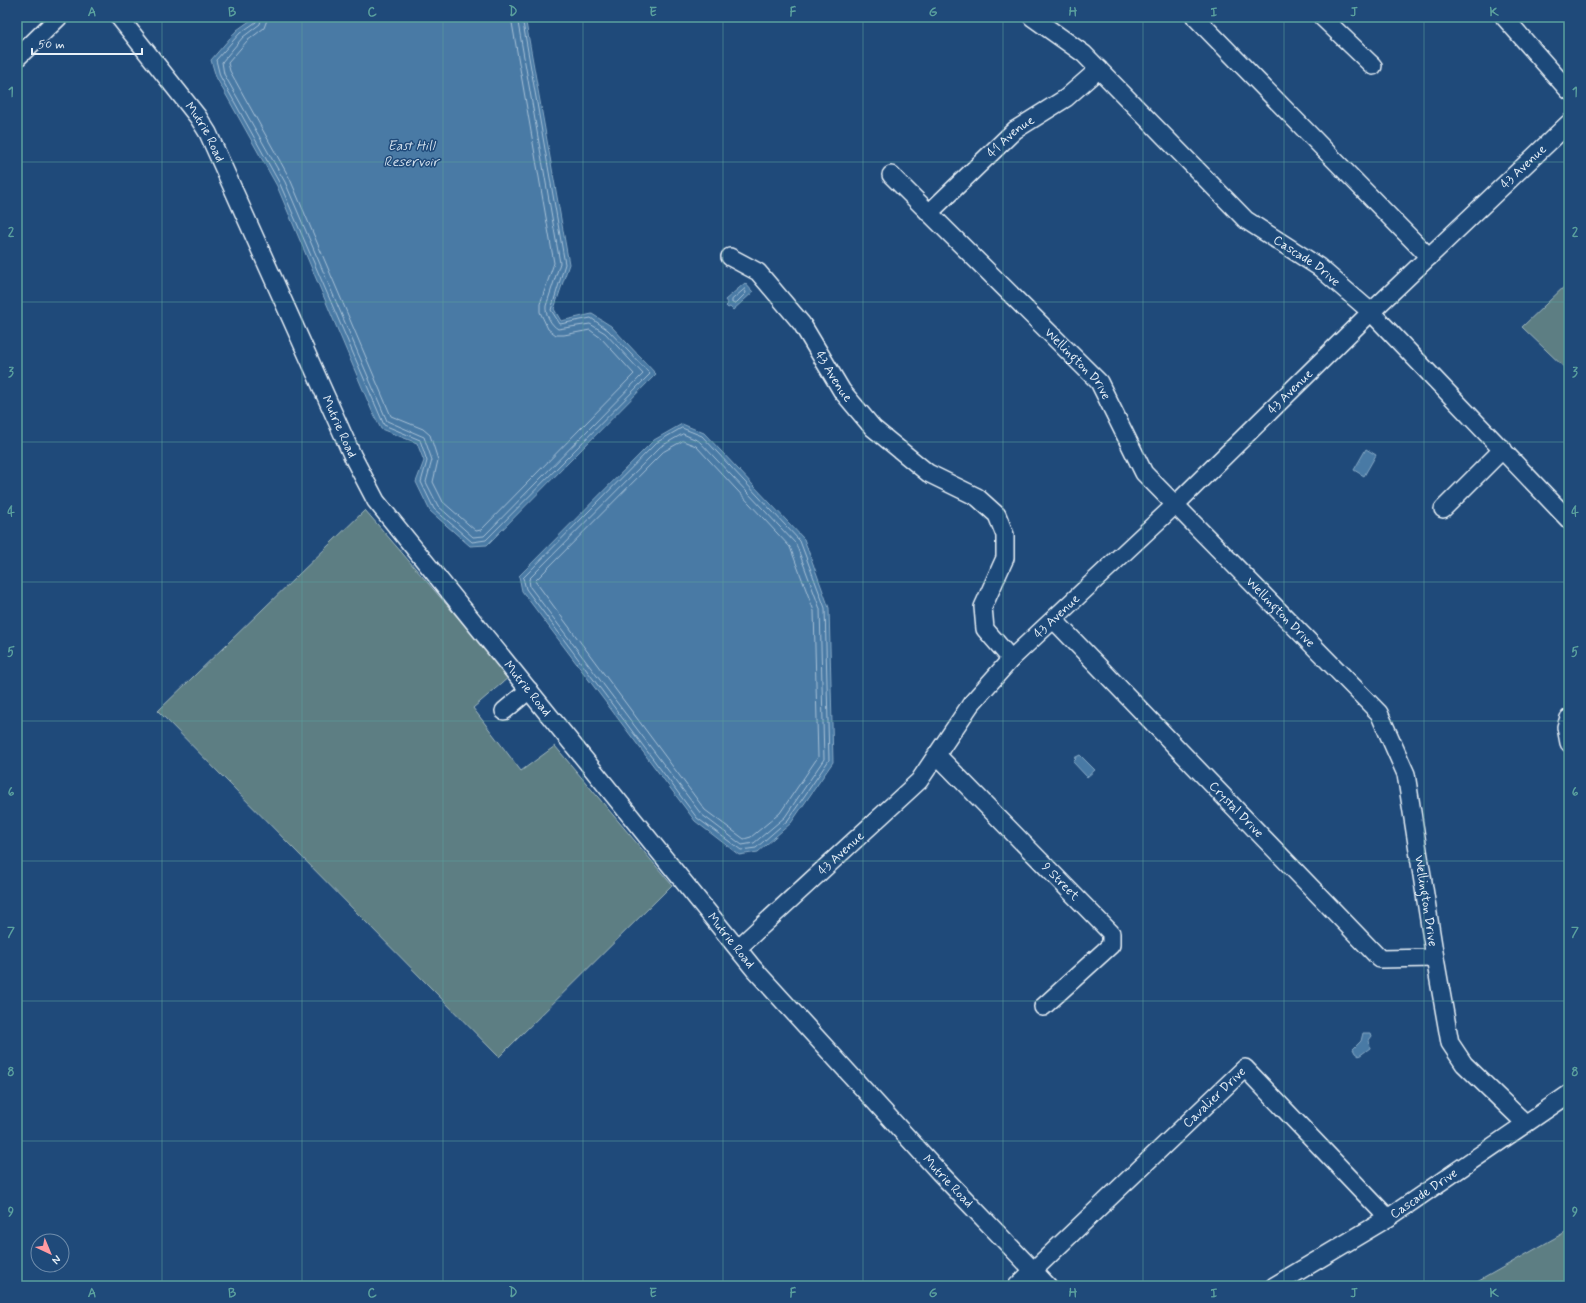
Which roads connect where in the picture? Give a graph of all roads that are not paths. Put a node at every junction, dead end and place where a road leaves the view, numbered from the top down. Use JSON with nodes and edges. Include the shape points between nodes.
{"nodes":[{"id":1,"x":59,"y":17,"type":"edge"},
{"id":2,"x":119,"y":17,"type":"edge"},
{"id":3,"x":1032,"y":17,"type":"edge"},
{"id":4,"x":1195,"y":17,"type":"edge"},
{"id":5,"x":1504,"y":17,"type":"edge"},
{"id":6,"x":1331,"y":20,"type":"edge"},
{"id":7,"x":17,"y":58,"type":"edge"},
{"id":8,"x":1373,"y":66,"type":"dead end"},
{"id":9,"x":1099,"y":69,"type":"junction"},
{"id":10,"x":1569,"y":91,"type":"edge"},
{"id":11,"x":1569,"y":123,"type":"edge"},
{"id":12,"x":891,"y":175,"type":"dead end"},
{"id":13,"x":929,"y":213,"type":"junction"},
{"id":14,"x":730,"y":257,"type":"dead end"},
{"id":15,"x":1429,"y":257,"type":"junction"},
{"id":16,"x":1371,"y":312,"type":"junction"},
{"id":17,"x":1502,"y":449,"type":"junction"},
{"id":18,"x":1174,"y":506,"type":"junction"},
{"id":19,"x":1443,"y":509,"type":"dead end"},
{"id":20,"x":1569,"y":520,"type":"edge"},
{"id":21,"x":1054,"y":620,"type":"junction"},
{"id":22,"x":1011,"y":659,"type":"junction"},
{"id":23,"x":529,"y":690,"type":"junction"},
{"id":24,"x":504,"y":711,"type":"dead end"},
{"id":25,"x":1569,"y":718,"type":"edge"},
{"id":26,"x":1569,"y":743,"type":"edge"},
{"id":27,"x":937,"y":755,"type":"junction"},
{"id":28,"x":738,"y":948,"type":"junction"},
{"id":29,"x":1435,"y":958,"type":"junction"},
{"id":30,"x":1043,"y":1007,"type":"dead end"},
{"id":31,"x":1569,"y":1094,"type":"edge"},
{"id":32,"x":1525,"y":1123,"type":"junction"},
{"id":33,"x":1388,"y":1218,"type":"junction"},
{"id":34,"x":1033,"y":1270,"type":"junction"},
{"id":35,"x":1017,"y":1286,"type":"edge"},
{"id":36,"x":1048,"y":1286,"type":"edge"},
{"id":37,"x":1274,"y":1286,"type":"edge"}],
"edges":[{"from":1,"to":7,"type":"street"},
{"from":2,"to":23,"type":"street","name":"Mutrie Road","via":[[208,133],[353,456],[376,501]]},
{"from":3,"to":9,"type":"street","name":"Cascade Drive","via":[[1084,54]]},
{"from":4,"to":15,"type":"street"},
{"from":5,"to":10,"type":"street"},
{"from":6,"to":8,"type":"street"},
{"from":9,"to":13,"type":"street","name":"41 Avenue","via":[[1066,98],[1015,130]]},
{"from":9,"to":16,"type":"street","name":"Cascade Drive","via":[[1246,220],[1319,267]]},
{"from":11,"to":15,"type":"street","name":"43 Avenue"},
{"from":12,"to":13,"type":"street","name":"Wellington Drive"},
{"from":13,"to":18,"type":"street","name":"Wellington Drive","via":[[1099,382],[1144,473]]},
{"from":14,"to":22,"type":"street","name":"43 Avenue","via":[[758,272],[802,324],[842,391],[873,428],[928,473],[977,497],[997,515],[1005,534],[1005,558],[983,607],[985,629]]},
{"from":15,"to":16,"type":"street","name":"43 Avenue"},
{"from":16,"to":17,"type":"street","name":"Cascade Drive"},
{"from":16,"to":18,"type":"street","name":"43 Avenue"},
{"from":17,"to":19,"type":"street"},
{"from":17,"to":20,"type":"street","name":"Cascade Drive"},
{"from":18,"to":21,"type":"street","name":"43 Avenue"},
{"from":18,"to":29,"type":"street","name":"Wellington Drive","via":[[1379,713],[1406,774]]},
{"from":21,"to":22,"type":"street","name":"43 Avenue"},
{"from":21,"to":29,"type":"street","name":"Crystal Drive","via":[[1380,959]]},
{"from":22,"to":27,"type":"street","name":"43 Avenue","via":[[971,704]]},
{"from":23,"to":24,"type":"street"},
{"from":23,"to":28,"type":"street","name":"Mutrie Road"},
{"from":25,"to":26,"type":"street","via":[[1566,727]]},
{"from":27,"to":28,"type":"street","name":"43 Avenue","via":[[919,780]]},
{"from":27,"to":30,"type":"street","name":"9 Street","via":[[1111,934],[1111,945]]},
{"from":28,"to":34,"type":"street","name":"Mutrie Road","via":[[754,970],[939,1172]]},
{"from":29,"to":32,"type":"street","name":"Wellington Drive","via":[[1450,1042],[1464,1064]]},
{"from":31,"to":32,"type":"street","name":"Cascade Drive"},
{"from":32,"to":33,"type":"street","name":"Cascade Drive"},
{"from":33,"to":34,"type":"street","name":"Cavalier Drive","via":[[1245,1068]]},
{"from":33,"to":37,"type":"street","name":"Cascade Drive"},
{"from":34,"to":35,"type":"street"},
{"from":34,"to":36,"type":"street","name":"Mutrie Road"}]}
